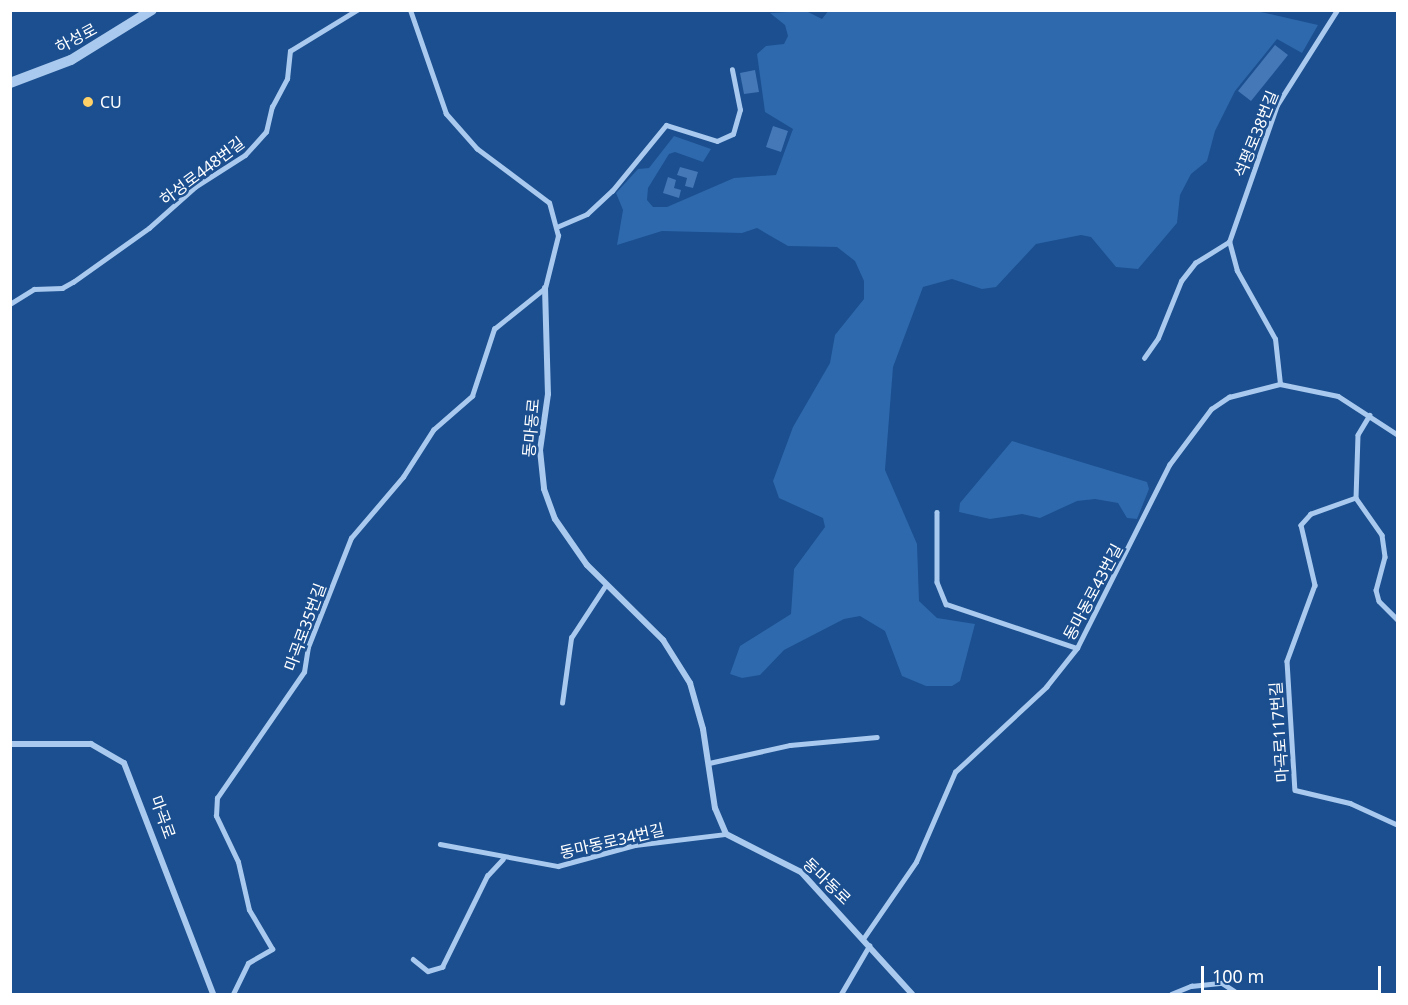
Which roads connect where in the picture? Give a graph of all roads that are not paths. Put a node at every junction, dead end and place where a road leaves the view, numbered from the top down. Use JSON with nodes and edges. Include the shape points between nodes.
{"nodes":[{"id":1,"x":152,"y":10,"type":"edge"},
{"id":2,"x":357,"y":10,"type":"edge"},
{"id":3,"x":410,"y":10,"type":"edge"},
{"id":4,"x":1337,"y":10,"type":"edge"},
{"id":5,"x":732,"y":69,"type":"dead end"},
{"id":6,"x":11,"y":83,"type":"edge"},
{"id":7,"x":10,"y":89,"type":"edge"},
{"id":8,"x":559,"y":226,"type":"junction"},
{"id":9,"x":1229,"y":242,"type":"junction"},
{"id":10,"x":545,"y":288,"type":"junction"},
{"id":11,"x":10,"y":304,"type":"edge"},
{"id":12,"x":1144,"y":358,"type":"dead end"},
{"id":13,"x":1280,"y":384,"type":"junction"},
{"id":14,"x":1370,"y":415,"type":"junction"},
{"id":15,"x":1398,"y":435,"type":"edge"},
{"id":16,"x":1356,"y":498,"type":"junction"},
{"id":17,"x":937,"y":512,"type":"dead end"},
{"id":18,"x":605,"y":586,"type":"junction"},
{"id":19,"x":1398,"y":620,"type":"edge"},
{"id":20,"x":1077,"y":648,"type":"junction"},
{"id":21,"x":562,"y":703,"type":"dead end"},
{"id":22,"x":877,"y":737,"type":"dead end"},
{"id":23,"x":10,"y":744,"type":"edge"},
{"id":24,"x":709,"y":763,"type":"junction"},
{"id":25,"x":1398,"y":825,"type":"edge"},
{"id":26,"x":726,"y":834,"type":"junction"},
{"id":27,"x":440,"y":844,"type":"dead end"},
{"id":28,"x":502,"y":859,"type":"junction"},
{"id":29,"x":863,"y":939,"type":"junction"},
{"id":30,"x":869,"y":946,"type":"junction"},
{"id":31,"x":413,"y":958,"type":"dead end"},
{"id":32,"x":213,"y":994,"type":"edge"},
{"id":33,"x":232,"y":994,"type":"edge"},
{"id":34,"x":841,"y":994,"type":"edge"},
{"id":35,"x":912,"y":994,"type":"edge"},
{"id":36,"x":1171,"y":994,"type":"edge"},
{"id":37,"x":1239,"y":994,"type":"edge"}],
"edges":[{"from":1,"to":6,"type":"street","name":"하성로","via":[[71,60]]},
{"from":2,"to":11,"type":"lane","name":"하성로448번길","via":[[290,51],[287,79],[272,107],[266,132],[245,155],[195,188],[149,228],[73,282],[62,288],[34,289]]},
{"from":3,"to":8,"type":"lane","via":[[438,97],[453,125],[503,170],[543,197]]},
{"from":4,"to":9,"type":"lane","name":"석평로38번길","via":[[1277,105]]},
{"from":5,"to":8,"type":"lane","via":[[740,110],[733,134],[717,141],[666,125],[612,191],[586,214]]},
{"from":6,"to":7,"type":"lane"},
{"from":8,"to":10,"type":"lane"},
{"from":9,"to":12,"type":"lane","via":[[1195,263],[1181,281],[1158,338]]},
{"from":9,"to":13,"type":"lane","via":[[1237,271],[1275,339]]},
{"from":10,"to":18,"type":"street","name":"동마동로","via":[[548,394],[540,450],[544,489],[569,542]]},
{"from":10,"to":33,"type":"lane","name":"마곡로35번길","via":[[494,329],[472,396],[433,430],[403,477],[357,527],[308,647],[304,672],[217,798],[216,816],[238,862],[249,910],[272,950],[248,963]]},
{"from":13,"to":14,"type":"lane","name":"동마동로43번길","via":[[1338,396]]},
{"from":13,"to":20,"type":"lane","name":"동마동로43번길","via":[[1220,403],[1186,438]]},
{"from":14,"to":15,"type":"lane","name":"동마동로43번길"},
{"from":14,"to":16,"type":"lane","via":[[1358,435]]},
{"from":16,"to":19,"type":"lane","via":[[1382,535],[1384,557],[1376,590],[1378,601]]},
{"from":16,"to":25,"type":"lane","name":"마곡로117번길","via":[[1311,514],[1301,525],[1315,585],[1287,661],[1295,790],[1350,803]]},
{"from":17,"to":20,"type":"lane","via":[[937,582],[946,604]]},
{"from":18,"to":21,"type":"lane","via":[[567,649]]},
{"from":18,"to":24,"type":"street","name":"동마동로","via":[[651,627],[675,655],[697,704]]},
{"from":20,"to":29,"type":"lane","name":"동마동로43번길","via":[[1046,687],[955,772],[916,862]]},
{"from":22,"to":24,"type":"lane","via":[[790,745]]},
{"from":23,"to":32,"type":"street","name":"마곡로","via":[[91,744],[124,763]]},
{"from":24,"to":26,"type":"street","name":"동마동로","via":[[715,808]]},
{"from":26,"to":28,"type":"lane","name":"동마동로34번길","via":[[635,846],[558,866]]},
{"from":26,"to":29,"type":"street","name":"동마동로","via":[[801,872]]},
{"from":27,"to":28,"type":"lane","name":"동마동로34번길"},
{"from":28,"to":31,"type":"lane","via":[[482,885],[442,967],[428,971]]},
{"from":29,"to":30,"type":"street","name":"동마동로"},
{"from":30,"to":34,"type":"lane"},
{"from":30,"to":35,"type":"street","name":"동마동로"},
{"from":36,"to":37,"type":"lane","via":[[1191,986],[1222,983]]}]}
